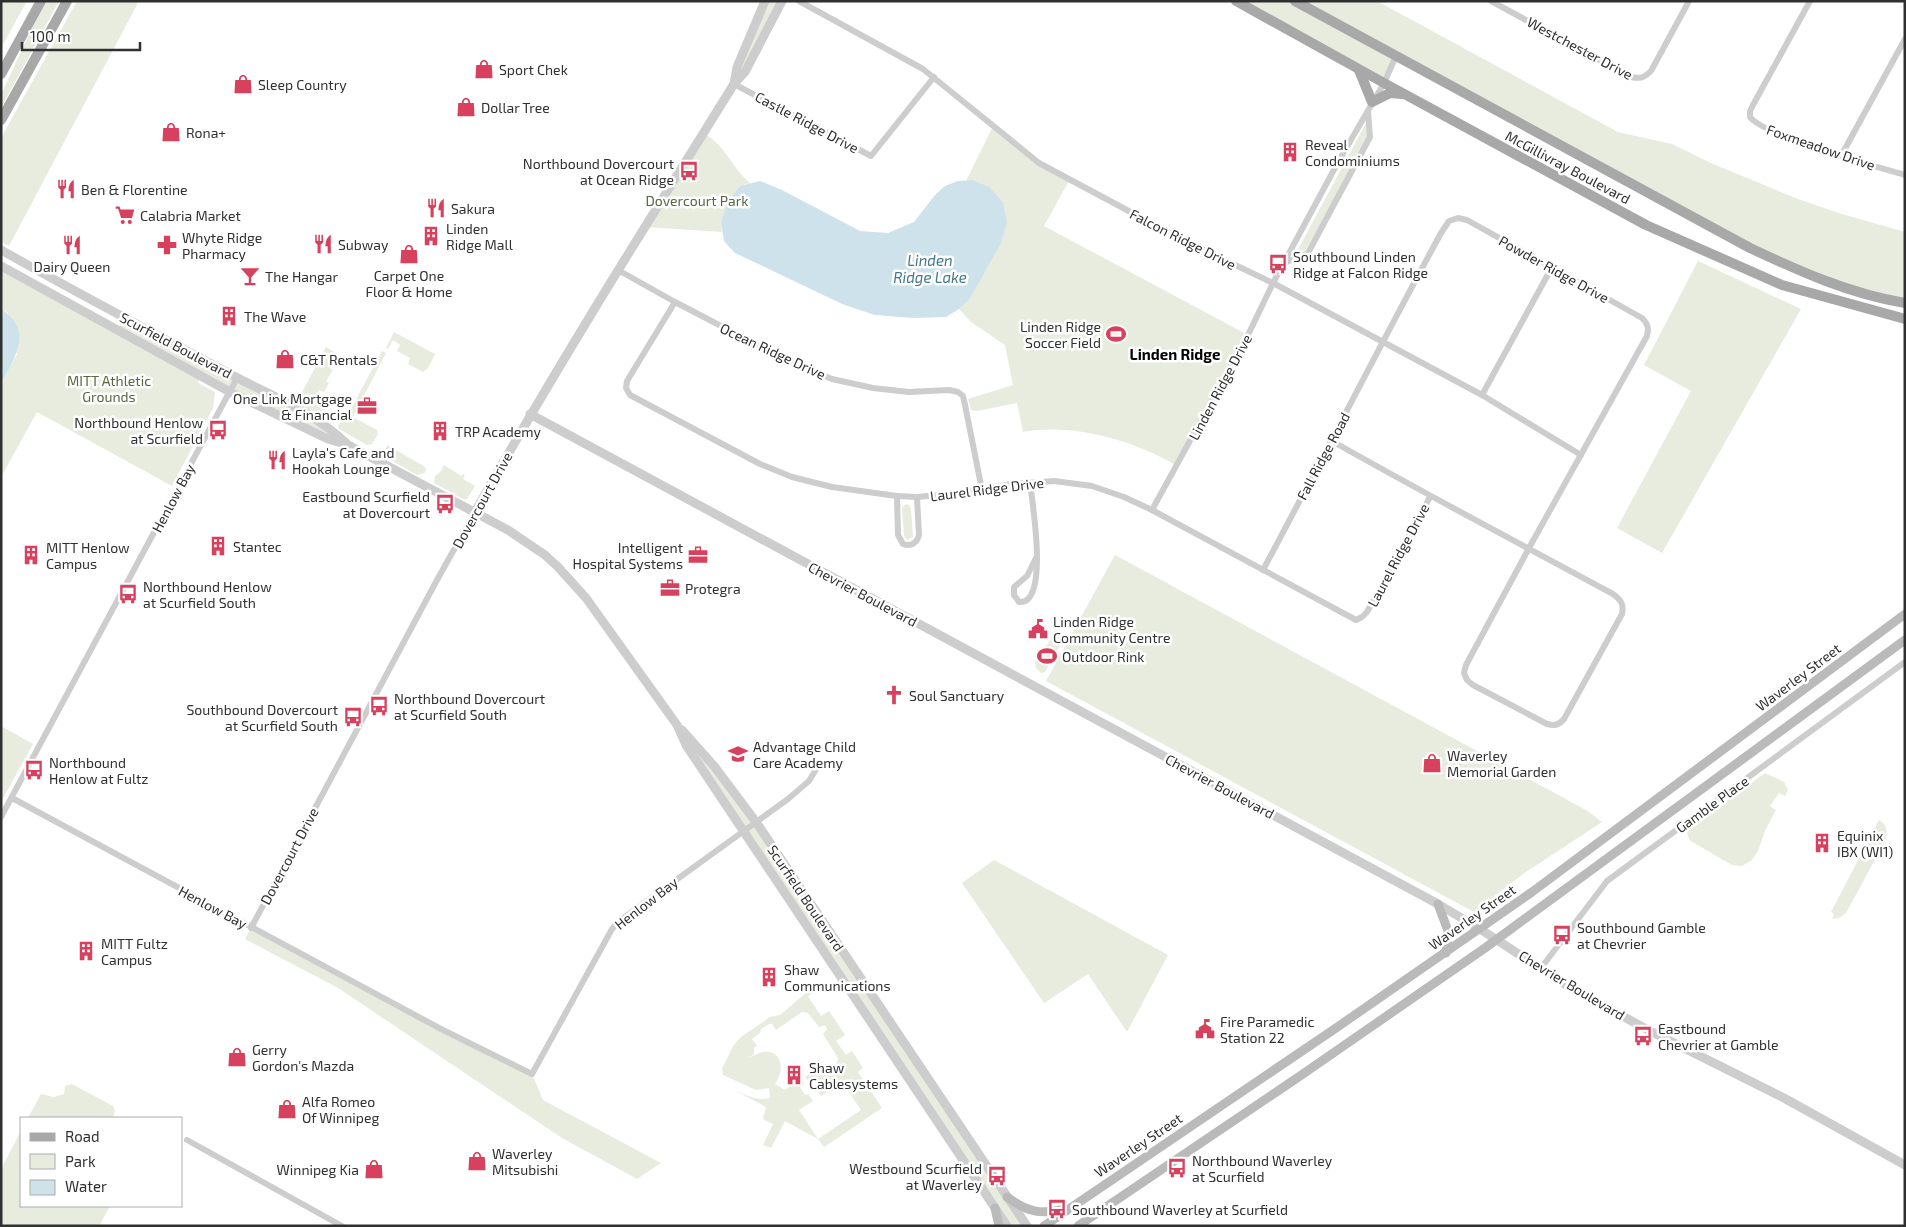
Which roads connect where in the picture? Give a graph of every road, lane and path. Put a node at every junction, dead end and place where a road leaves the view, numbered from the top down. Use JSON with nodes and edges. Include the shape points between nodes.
{"nodes":[{"id":1,"x":41,"y":1,"type":"edge"},
{"id":2,"x":66,"y":1,"type":"edge"},
{"id":3,"x":765,"y":1,"type":"edge"},
{"id":4,"x":782,"y":1,"type":"edge"},
{"id":5,"x":799,"y":1,"type":"edge"},
{"id":6,"x":1236,"y":1,"type":"edge"},
{"id":7,"x":1295,"y":1,"type":"edge"},
{"id":8,"x":1491,"y":1,"type":"edge"},
{"id":9,"x":1689,"y":1,"type":"edge"},
{"id":10,"x":1810,"y":1,"type":"edge"},
{"id":11,"x":1905,"y":39,"type":"edge"},
{"id":12,"x":1396,"y":56,"type":"junction"},
{"id":13,"x":1359,"y":70,"type":"junction"},
{"id":14,"x":1,"y":74,"type":"edge"},
{"id":15,"x":934,"y":77,"type":"junction"},
{"id":16,"x":734,"y":84,"type":"junction"},
{"id":17,"x":1384,"y":84,"type":"junction"},
{"id":18,"x":1403,"y":94,"type":"junction"},
{"id":19,"x":1370,"y":106,"type":"junction"},
{"id":20,"x":1,"y":120,"type":"edge"},
{"id":21,"x":1841,"y":156,"type":"junction"},
{"id":22,"x":1905,"y":175,"type":"edge"},
{"id":23,"x":1,"y":250,"type":"edge"},
{"id":24,"x":1284,"y":263,"type":"junction"},
{"id":25,"x":1,"y":266,"type":"edge"},
{"id":26,"x":1552,"y":267,"type":"junction"},
{"id":27,"x":618,"y":270,"type":"junction"},
{"id":28,"x":1273,"y":283,"type":"junction"},
{"id":29,"x":674,"y":302,"type":"junction"},
{"id":30,"x":1905,"y":303,"type":"edge"},
{"id":31,"x":1905,"y":319,"type":"edge"},
{"id":32,"x":1381,"y":342,"type":"junction"},
{"id":33,"x":237,"y":378,"type":"junction"},
{"id":34,"x":230,"y":392,"type":"junction"},
{"id":35,"x":1482,"y":395,"type":"junction"},
{"id":36,"x":530,"y":414,"type":"junction"},
{"id":37,"x":1332,"y":441,"type":"junction"},
{"id":38,"x":348,"y":445,"type":"junction"},
{"id":39,"x":1581,"y":455,"type":"junction"},
{"id":40,"x":1030,"y":483,"type":"junction"},
{"id":41,"x":982,"y":490,"type":"junction"},
{"id":42,"x":897,"y":496,"type":"junction"},
{"id":43,"x":917,"y":497,"type":"junction"},
{"id":44,"x":1430,"y":497,"type":"junction"},
{"id":45,"x":1152,"y":510,"type":"junction"},
{"id":46,"x":476,"y":512,"type":"junction"},
{"id":47,"x":1529,"y":548,"type":"junction"},
{"id":48,"x":1037,"y":556,"type":"junction"},
{"id":49,"x":1263,"y":570,"type":"junction"},
{"id":50,"x":1905,"y":614,"type":"edge"},
{"id":51,"x":1905,"y":640,"type":"edge"},
{"id":52,"x":1905,"y":662,"type":"edge"},
{"id":53,"x":677,"y":725,"type":"junction"},
{"id":54,"x":818,"y":766,"type":"dead end"},
{"id":55,"x":12,"y":798,"type":"junction"},
{"id":56,"x":1,"y":817,"type":"edge"},
{"id":57,"x":756,"y":822,"type":"junction"},
{"id":58,"x":743,"y":831,"type":"junction"},
{"id":59,"x":1438,"y":904,"type":"junction"},
{"id":60,"x":251,"y":928,"type":"junction"},
{"id":61,"x":1480,"y":928,"type":"junction"},
{"id":62,"x":1496,"y":939,"type":"junction"},
{"id":63,"x":1446,"y":952,"type":"junction"},
{"id":64,"x":1541,"y":968,"type":"junction"},
{"id":65,"x":187,"y":1140,"type":"dead end"},
{"id":66,"x":1905,"y":1165,"type":"edge"},
{"id":67,"x":1007,"y":1196,"type":"junction"},
{"id":68,"x":995,"y":1208,"type":"junction"},
{"id":69,"x":1070,"y":1208,"type":"junction"},
{"id":70,"x":330,"y":1223,"type":"edge"},
{"id":71,"x":1080,"y":1225,"type":"edge"},
{"id":72,"x":342,"y":1226,"type":"edge"},
{"id":73,"x":999,"y":1226,"type":"edge"},
{"id":74,"x":1007,"y":1226,"type":"edge"},
{"id":75,"x":1027,"y":1226,"type":"edge"},
{"id":76,"x":1044,"y":1226,"type":"edge"}],
"edges":[{"from":1,"to":14,"type":"main road"},
{"from":2,"to":20,"type":"main road"},
{"from":3,"to":16,"type":"street","name":"Dovercourt Drive","via":[[737,67]]},
{"from":4,"to":16,"type":"street","name":"Dovercourt Drive","via":[[745,72]]},
{"from":5,"to":15,"type":"street","name":"Falcon Ridge Drive"},
{"from":6,"to":13,"type":"main road","name":"McGillivray Boulevard"},
{"from":7,"to":12,"type":"main road","name":"McGillivray Boulevard"},
{"from":8,"to":9,"type":"street","name":"Westchester Drive","via":[[1631,77],[1642,78],[1651,71]]},
{"from":10,"to":21,"type":"street","name":"Foxmeadow Drive","via":[[1753,105],[1750,117],[1760,126]]},
{"from":11,"to":21,"type":"street"},
{"from":12,"to":17,"type":"street","name":"Linden Ridge Drive"},
{"from":12,"to":30,"type":"main road","name":"McGillivray Boulevard","via":[[1750,248],[1823,280]]},
{"from":13,"to":17,"type":"main road","name":"McGillivray Boulevard"},
{"from":13,"to":19,"type":"main road"},
{"from":15,"to":16,"type":"street","name":"Castle Ridge Drive","via":[[871,156]]},
{"from":15,"to":28,"type":"street","name":"Falcon Ridge Drive","via":[[1039,163],[1183,240]]},
{"from":16,"to":27,"type":"street","name":"Dovercourt Drive"},
{"from":17,"to":18,"type":"main road","name":"McGillivray Boulevard"},
{"from":17,"to":19,"type":"street","name":"Linden Ridge Drive"},
{"from":18,"to":19,"type":"main road","via":[[1390,93]]},
{"from":18,"to":31,"type":"main road","name":"McGillivray Boulevard","via":[[1646,225],[1782,285]]},
{"from":19,"to":24,"type":"street","name":"Linden Ridge Drive"},
{"from":19,"to":24,"type":"street","via":[[1370,137],[1308,253]]},
{"from":21,"to":22,"type":"street","name":"Foxmeadow Drive"},
{"from":23,"to":33,"type":"street","name":"Scurfield Boulevard"},
{"from":24,"to":28,"type":"street","name":"Linden Ridge Drive"},
{"from":25,"to":34,"type":"street","name":"Scurfield Boulevard"},
{"from":26,"to":32,"type":"street","name":"Powder Ridge Drive","via":[[1467,220],[1449,221]]},
{"from":26,"to":35,"type":"street"},
{"from":26,"to":39,"type":"street","name":"Powder Ridge Drive","via":[[1642,318],[1649,329]]},
{"from":27,"to":29,"type":"street","name":"Ocean Ridge Drive"},
{"from":27,"to":36,"type":"street","name":"Dovercourt Drive"},
{"from":28,"to":32,"type":"street","name":"Falcon Ridge Drive"},
{"from":28,"to":45,"type":"street","name":"Linden Ridge Drive"},
{"from":29,"to":41,"type":"street","name":"Ocean Ridge Drive","via":[[792,363],[832,379],[909,392],[958,392],[963,396]]},
{"from":29,"to":42,"type":"street","name":"Laurel Ridge Drive","via":[[627,381],[630,395],[777,471],[832,487]]},
{"from":32,"to":35,"type":"street","name":"Falcon Ridge Drive"},
{"from":32,"to":37,"type":"street","name":"Fall Ridge Road"},
{"from":33,"to":34,"type":"street","name":"Henlow Bay"},
{"from":33,"to":38,"type":"street","name":"Scurfield Boulevard","via":[[331,428]]},
{"from":34,"to":38,"type":"street","name":"Scurfield Boulevard","via":[[328,439]]},
{"from":34,"to":55,"type":"street","name":"Henlow Bay"},
{"from":35,"to":39,"type":"street","name":"Falcon Ridge Drive"},
{"from":36,"to":46,"type":"street","name":"Dovercourt Drive"},
{"from":36,"to":59,"type":"street","name":"Chevrier Boulevard"},
{"from":37,"to":44,"type":"street"},
{"from":37,"to":49,"type":"street","name":"Fall Ridge Road"},
{"from":38,"to":46,"type":"street","name":"Scurfield Boulevard"},
{"from":39,"to":47,"type":"street"},
{"from":40,"to":41,"type":"street","name":"Laurel Ridge Drive"},
{"from":40,"to":45,"type":"street","name":"Laurel Ridge Drive","via":[[1054,481],[1092,486]]},
{"from":40,"to":48,"type":"street"},
{"from":41,"to":43,"type":"street","name":"Laurel Ridge Drive"},
{"from":42,"to":43,"type":"street","name":"Laurel Ridge Drive"},
{"from":42,"to":43,"type":"street","via":[[898,535],[908,546],[919,535]]},
{"from":44,"to":47,"type":"street"},
{"from":44,"to":49,"type":"street","name":"Laurel Ridge Drive","via":[[1367,612],[1356,620]]},
{"from":45,"to":49,"type":"street","name":"Laurel Ridge Drive"},
{"from":46,"to":53,"type":"street","name":"Scurfield Boulevard","via":[[526,541],[569,578]]},
{"from":46,"to":60,"type":"street","name":"Dovercourt Drive"},
{"from":47,"to":47,"type":"street","via":[[1464,673],[1473,685],[1553,726],[1564,719],[1624,607],[1613,594]]},
{"from":48,"to":48,"type":"street","via":[[1037,580],[1032,594],[1027,601],[1019,602],[1014,595],[1014,587],[1029,574]]},
{"from":50,"to":61,"type":"main road","name":"Waverley Street","via":[[1626,824]]},
{"from":51,"to":62,"type":"main road"},
{"from":52,"to":64,"type":"street","name":"Gamble Place","via":[[1607,881]]},
{"from":53,"to":57,"type":"street","name":"Scurfield Boulevard","via":[[714,766]]},
{"from":53,"to":58,"type":"street","name":"Scurfield Boulevard","via":[[686,745]]},
{"from":54,"to":57,"type":"street","name":"Henlow Bay","via":[[805,785]]},
{"from":55,"to":56,"type":"street"},
{"from":55,"to":60,"type":"street","name":"Henlow Bay"},
{"from":57,"to":58,"type":"street","name":"Henlow Bay"},
{"from":57,"to":67,"type":"street","name":"Scurfield Boulevard"},
{"from":58,"to":60,"type":"street","name":"Henlow Bay","via":[[618,922],[532,1074]]},
{"from":58,"to":68,"type":"street","name":"Scurfield Boulevard"},
{"from":59,"to":61,"type":"street","name":"Chevrier Boulevard"},
{"from":59,"to":63,"type":"main road","via":[[1448,931]]},
{"from":61,"to":62,"type":"street","name":"Chevrier Boulevard"},
{"from":61,"to":63,"type":"main road","name":"Waverley Street"},
{"from":62,"to":64,"type":"street","name":"Chevrier Boulevard"},
{"from":62,"to":71,"type":"main road"},
{"from":63,"to":69,"type":"main road","name":"Waverley Street"},
{"from":64,"to":66,"type":"street","name":"Chevrier Boulevard","via":[[1648,1030],[1784,1098]]},
{"from":65,"to":70,"type":"street"},
{"from":67,"to":69,"type":"main road","via":[[1023,1208],[1040,1212]]},
{"from":67,"to":75,"type":"street","name":"Scurfield Boulevard"},
{"from":68,"to":73,"type":"main road"},
{"from":68,"to":74,"type":"street","name":"Scurfield Boulevard"},
{"from":69,"to":76,"type":"main road","name":"Waverley Street"},
{"from":70,"to":72,"type":"street"}]}
